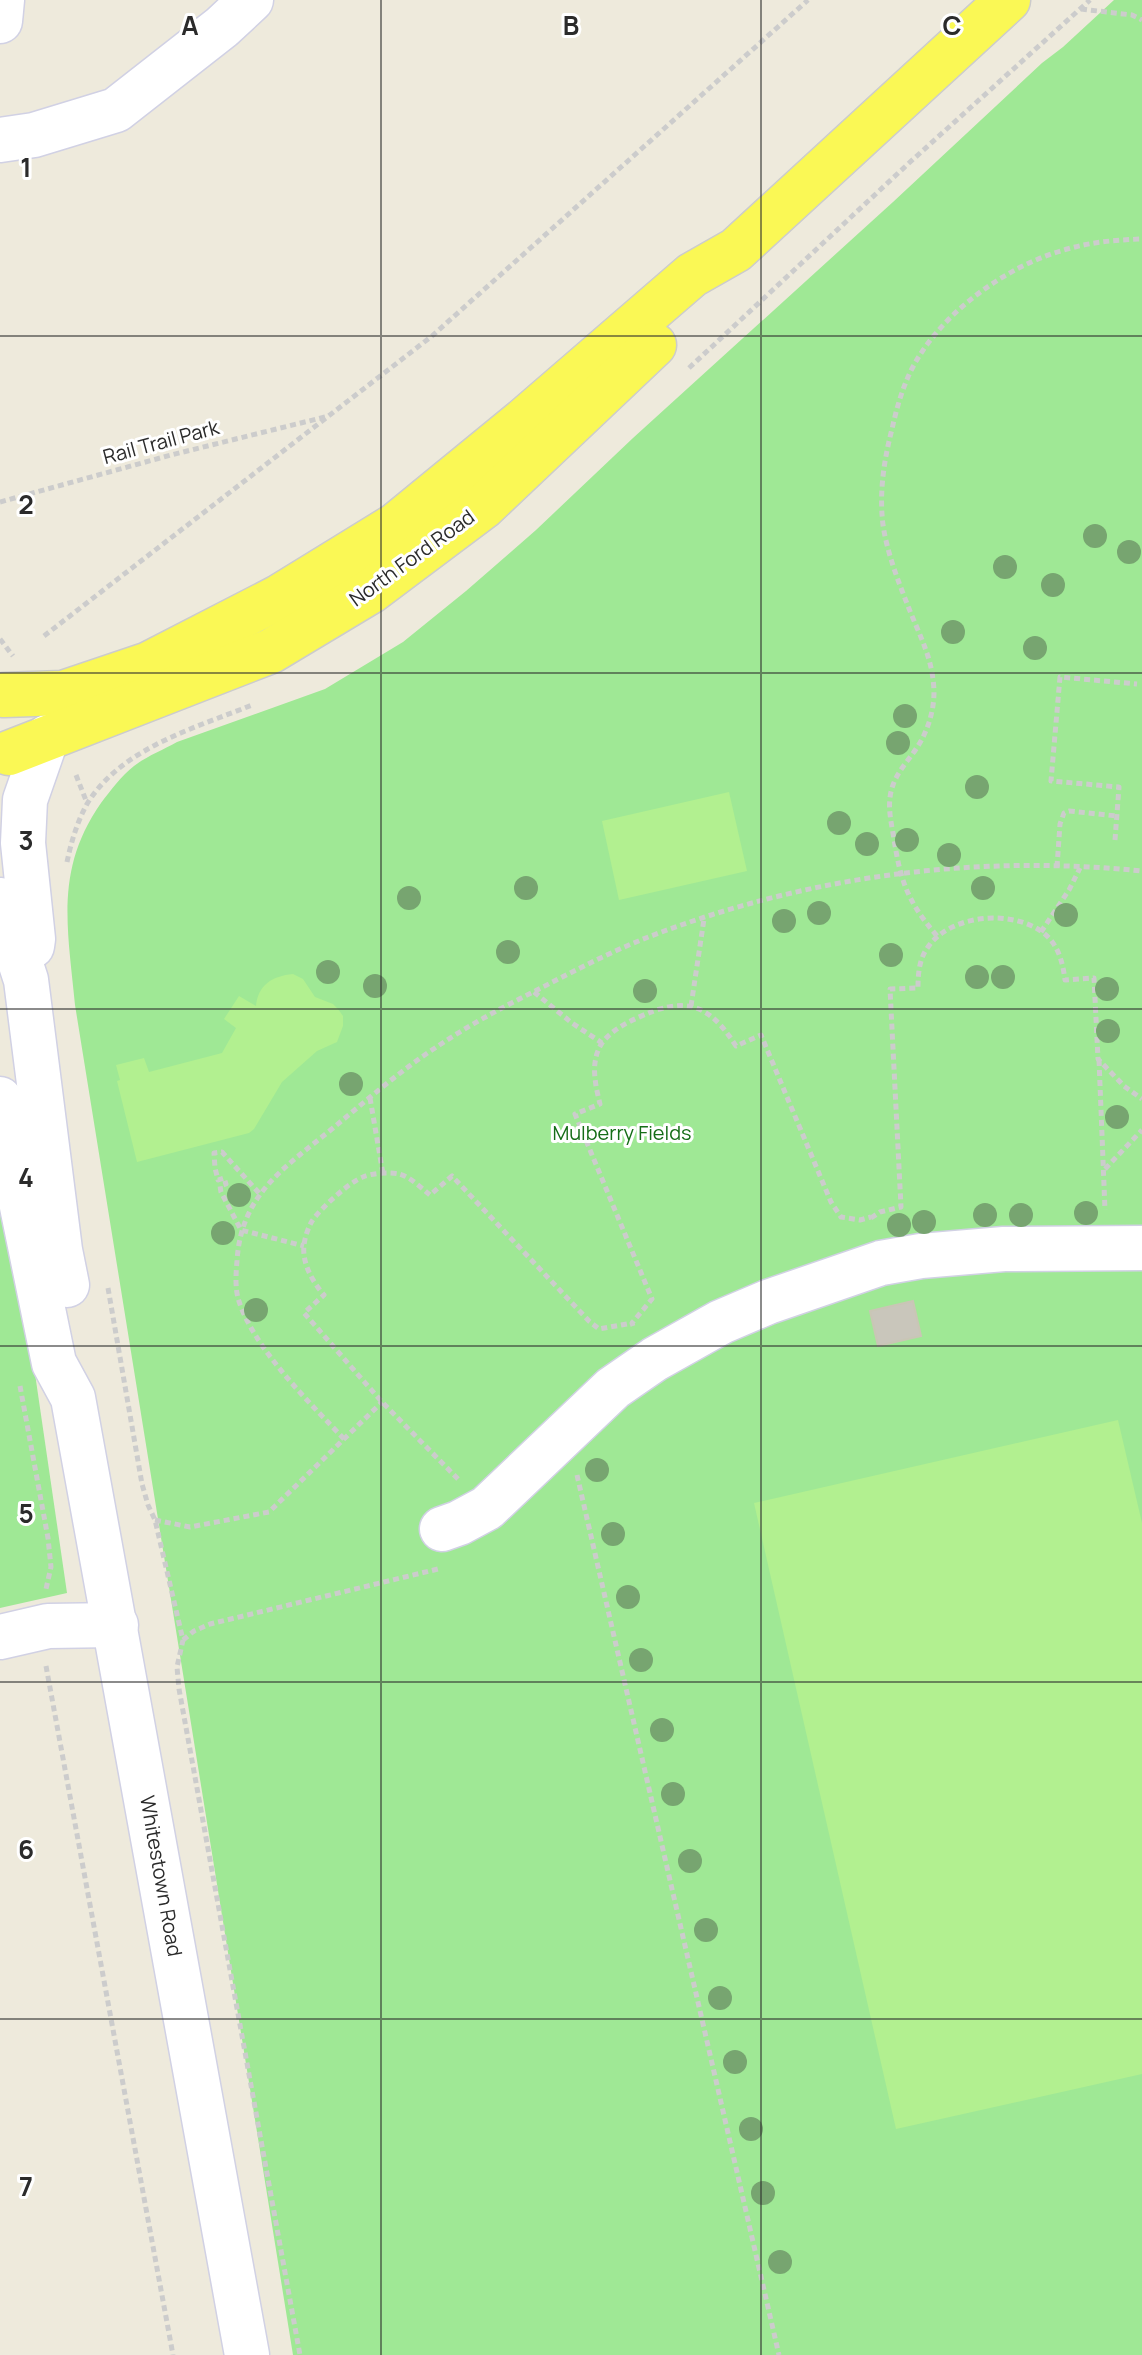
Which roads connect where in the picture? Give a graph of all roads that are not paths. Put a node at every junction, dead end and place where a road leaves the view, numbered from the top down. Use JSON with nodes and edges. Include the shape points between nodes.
{"nodes":[{"id":1,"x":2,"y":0,"type":"edge"},
{"id":2,"x":251,"y":0,"type":"edge"},
{"id":3,"x":1008,"y":0,"type":"edge"},
{"id":4,"x":0,"y":21,"type":"edge"},
{"id":5,"x":0,"y":140,"type":"edge"},
{"id":6,"x":736,"y":250,"type":"junction"},
{"id":7,"x":2,"y":693,"type":"edge"},
{"id":8,"x":18,"y":752,"type":"edge"},
{"id":9,"x":0,"y":900,"type":"edge"},
{"id":10,"x":26,"y":980,"type":"junction"},
{"id":11,"x":0,"y":1099,"type":"edge"},
{"id":12,"x":1142,"y":1248,"type":"edge"},
{"id":13,"x":73,"y":1398,"type":"junction"},
{"id":14,"x":444,"y":1548,"type":"road end"},
{"id":15,"x":116,"y":1625,"type":"junction"},
{"id":16,"x":0,"y":1637,"type":"edge"},
{"id":17,"x":247,"y":2355,"type":"edge"}],
"edges":[{"from":1,"to":4,"type":"street"},
{"from":2,"to":5,"type":"street","via":[[116,110]]},
{"from":3,"to":6,"type":"main road","name":"North Ford Road"},
{"from":6,"to":7,"type":"main road","name":"North Ford Road","via":[[692,275],[396,525],[279,597],[149,664],[63,693]]},
{"from":6,"to":8,"type":"main road","name":"North Ford Road","via":[[709,294],[483,507],[371,591],[271,651]]},
{"from":7,"to":8,"type":"main road"},
{"from":8,"to":10,"type":"street","name":"Whitestown Road","via":[[33,939]]},
{"from":9,"to":10,"type":"street","name":"Whitestown Road"},
{"from":10,"to":13,"type":"street","name":"Whitestown Road","via":[[60,1250],[80,1354]]},
{"from":11,"to":13,"type":"street","name":"Whitestown Road","via":[[54,1363]]},
{"from":12,"to":14,"type":"street","via":[[1004,1249],[881,1263],[721,1322],[613,1388],[487,1508],[459,1523]]},
{"from":13,"to":15,"type":"street","name":"Whitestown Road"},
{"from":15,"to":16,"type":"street","via":[[48,1626]]},
{"from":15,"to":17,"type":"street","name":"Whitestown Road"}]}
